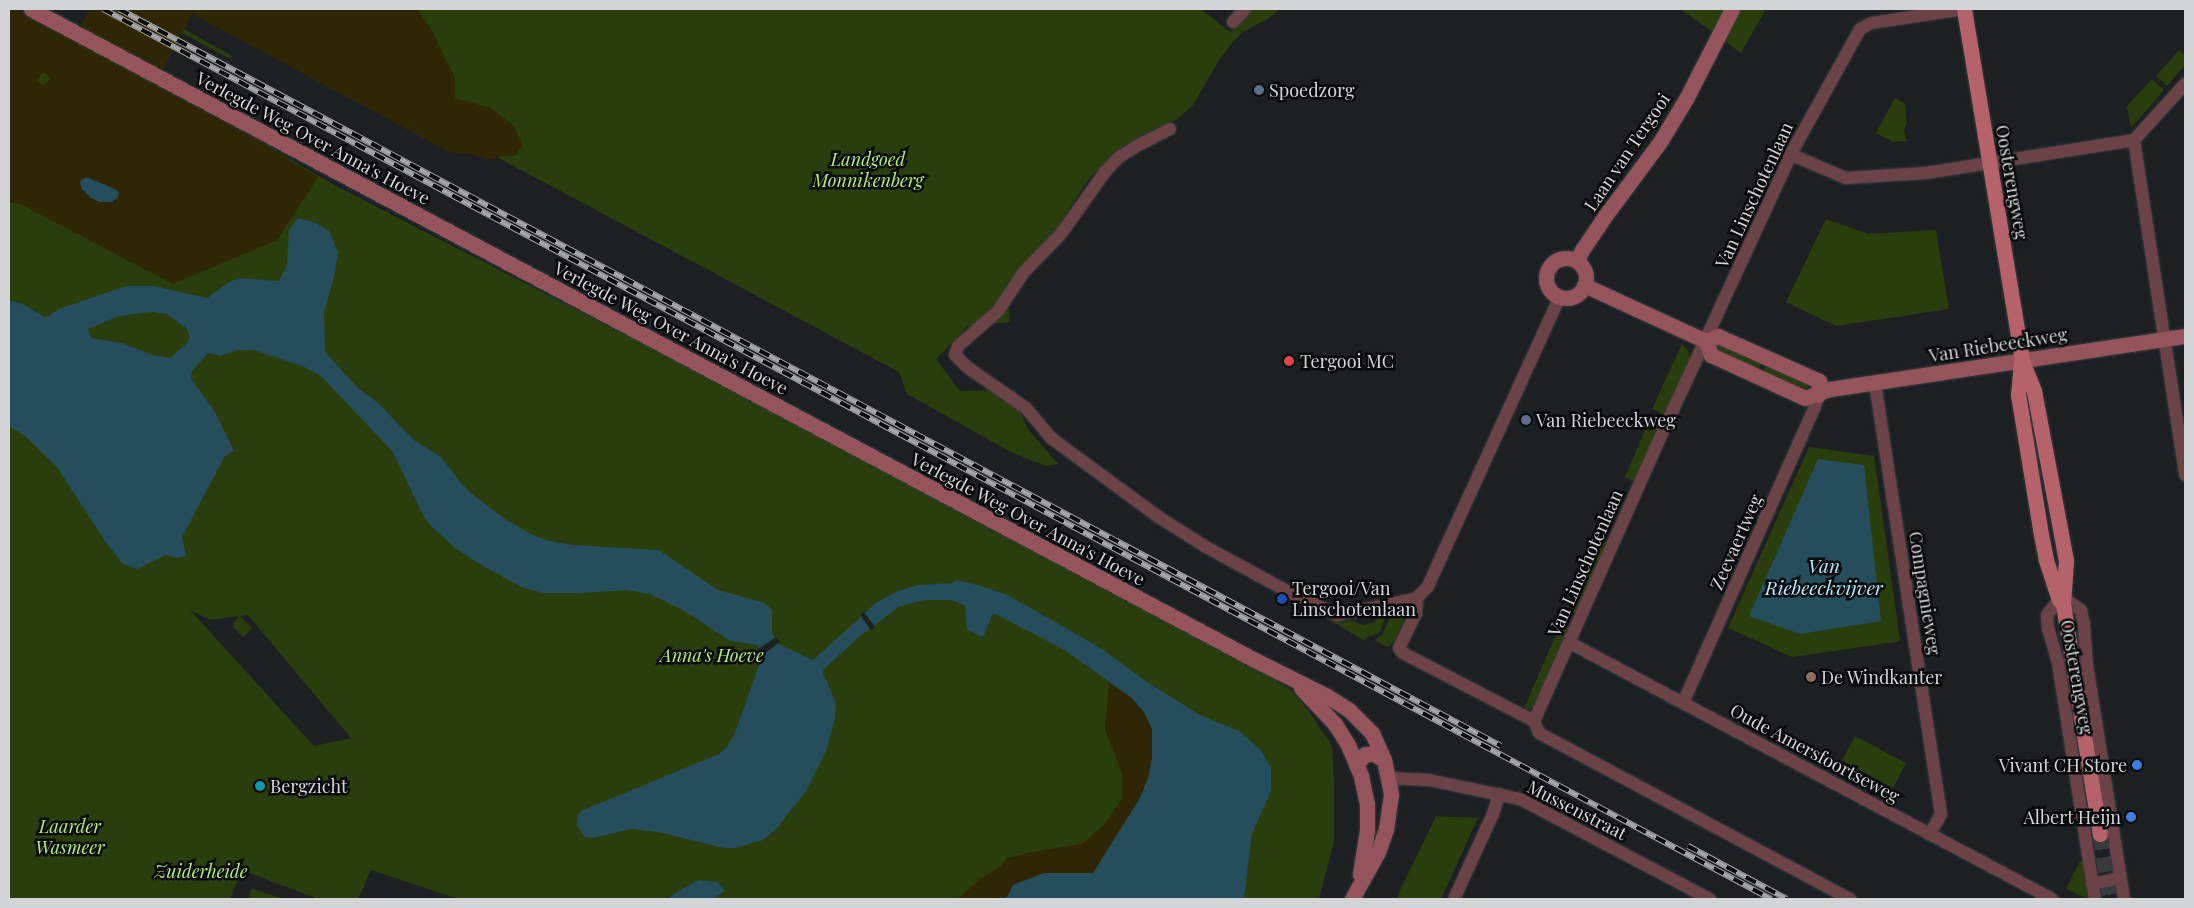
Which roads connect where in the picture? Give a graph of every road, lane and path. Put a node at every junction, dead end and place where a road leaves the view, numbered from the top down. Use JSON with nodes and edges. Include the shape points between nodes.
{"nodes":[{"id":1,"x":31,"y":9,"type":"edge"},
{"id":2,"x":1245,"y":9,"type":"edge"},
{"id":3,"x":1732,"y":9,"type":"edge"},
{"id":4,"x":1964,"y":9,"type":"edge"},
{"id":5,"x":1233,"y":22,"type":"dead end"},
{"id":6,"x":2185,"y":84,"type":"edge"},
{"id":7,"x":1170,"y":130,"type":"dead end"},
{"id":8,"x":2134,"y":140,"type":"junction"},
{"id":9,"x":1792,"y":155,"type":"junction"},
{"id":10,"x":1989,"y":163,"type":"junction"},
{"id":11,"x":1577,"y":262,"type":"junction"},
{"id":12,"x":1584,"y":284,"type":"junction"},
{"id":13,"x":1560,"y":296,"type":"junction"},
{"id":14,"x":2185,"y":336,"type":"edge"},
{"id":15,"x":2165,"y":340,"type":"junction"},
{"id":16,"x":1706,"y":341,"type":"junction"},
{"id":17,"x":2022,"y":361,"type":"junction"},
{"id":18,"x":1874,"y":383,"type":"junction"},
{"id":19,"x":1818,"y":395,"type":"junction"},
{"id":20,"x":2185,"y":475,"type":"edge"},
{"id":21,"x":1418,"y":598,"type":"junction"},
{"id":22,"x":2062,"y":601,"type":"junction"},
{"id":23,"x":1570,"y":642,"type":"junction"},
{"id":24,"x":1293,"y":681,"type":"junction"},
{"id":25,"x":1684,"y":703,"type":"junction"},
{"id":26,"x":1534,"y":721,"type":"junction"},
{"id":27,"x":1384,"y":760,"type":"junction"},
{"id":28,"x":1356,"y":765,"type":"junction"},
{"id":29,"x":1389,"y":778,"type":"junction"},
{"id":30,"x":1499,"y":794,"type":"junction"},
{"id":31,"x":1390,"y":803,"type":"junction"},
{"id":32,"x":1367,"y":804,"type":"junction"},
{"id":33,"x":1930,"y":834,"type":"junction"},
{"id":34,"x":2100,"y":834,"type":"tunnel mouth"},
{"id":35,"x":2120,"y":878,"type":"junction"},
{"id":36,"x":2092,"y":884,"type":"junction"},
{"id":37,"x":1355,"y":894,"type":"edge"},
{"id":38,"x":1690,"y":895,"type":"edge"},
{"id":39,"x":2046,"y":898,"type":"edge"},
{"id":40,"x":1454,"y":899,"type":"edge"},
{"id":41,"x":1710,"y":899,"type":"edge"},
{"id":42,"x":1850,"y":899,"type":"edge"},
{"id":43,"x":2095,"y":899,"type":"edge"},
{"id":44,"x":2124,"y":899,"type":"edge"}],
"edges":[{"from":1,"to":24,"type":"main road","name":"Verlegde Weg Over Anna's Hoeve"},
{"from":2,"to":5,"type":"street"},
{"from":3,"to":11,"type":"main road","name":"Laan van Tergooi","via":[[1660,142],[1605,216]]},
{"from":4,"to":9,"type":"street","name":"Van Linschotenlaan","via":[[1872,23],[1860,30]]},
{"from":4,"to":10,"type":"main road","name":"Oosterengweg"},
{"from":6,"to":8,"type":"street"},
{"from":7,"to":21,"type":"street","via":[[1119,157],[1060,235],[1024,272],[998,311],[958,346],[955,355],[1026,408],[1051,438],[1157,516],[1287,591],[1338,615]]},
{"from":8,"to":10,"type":"street"},
{"from":8,"to":15,"type":"street"},
{"from":9,"to":10,"type":"street","via":[[1846,178],[1926,173]]},
{"from":9,"to":16,"type":"street","name":"Van Linschotenlaan"},
{"from":10,"to":17,"type":"main road","name":"Oosterengweg"},
{"from":11,"to":12,"type":"main road","via":[[1584,272]]},
{"from":11,"to":13,"type":"main road","via":[[1560,259],[1548,269],[1549,287]]},
{"from":12,"to":13,"type":"main road","via":[[1574,295]]},
{"from":12,"to":16,"type":"main road","name":"Van Riebeeckweg"},
{"from":13,"to":21,"type":"street","via":[[1428,586]]},
{"from":14,"to":15,"type":"main road","name":"Van Riebeeckweg"},
{"from":15,"to":17,"type":"main road","name":"Van Riebeeckweg"},
{"from":15,"to":20,"type":"street"},
{"from":16,"to":19,"type":"main road","name":"Van Riebeeckweg","via":[[1711,355],[1805,398]]},
{"from":16,"to":19,"type":"main road","name":"Van Riebeeckweg","via":[[1718,336],[1819,382]]},
{"from":16,"to":23,"type":"street","name":"Van Linschotenlaan"},
{"from":17,"to":18,"type":"main road","name":"Van Riebeeckweg"},
{"from":17,"to":22,"type":"main road","name":"Oosterengweg","via":[[2018,394],[2046,560]]},
{"from":18,"to":19,"type":"main road","name":"Van Riebeeckweg","via":[[1830,389]]},
{"from":18,"to":33,"type":"street","name":"Compagnieweg","via":[[1941,814]]},
{"from":19,"to":25,"type":"street","name":"Zeevaertweg","via":[[1816,407]]},
{"from":21,"to":26,"type":"street","via":[[1416,613],[1399,648],[1401,651]]},
{"from":22,"to":34,"type":"main road","name":"Oosterengweg"},
{"from":22,"to":35,"type":"street","name":"Oosterengweg","via":[[2081,610],[2084,624],[2087,665]]},
{"from":22,"to":36,"type":"street","name":"Oosterengweg","via":[[2047,615],[2048,628],[2058,663]]},
{"from":23,"to":25,"type":"street","name":"Oude Amersfoortseweg"},
{"from":23,"to":26,"type":"street","name":"Van Linschotenlaan"},
{"from":24,"to":27,"type":"main road","name":"Verlegde Weg Over Anna's Hoeve","via":[[1349,710],[1372,733]]},
{"from":24,"to":28,"type":"main road","name":"Verlegde Weg Over Anna's Hoeve","via":[[1335,724]]},
{"from":25,"to":33,"type":"street","name":"Oude Amersfoortseweg"},
{"from":26,"to":42,"type":"street","via":[[1540,734]]},
{"from":27,"to":28,"type":"main road","via":[[1374,754],[1365,754]]},
{"from":27,"to":29,"type":"main road","name":"Verlegde Weg Over Anna's Hoeve"},
{"from":28,"to":32,"type":"main road","name":"Verlegde Weg Over Anna's Hoeve"},
{"from":29,"to":30,"type":"street","name":"Mussenstraat","via":[[1429,780]]},
{"from":29,"to":31,"type":"main road","name":"Verlegde Weg Over Anna's Hoeve"},
{"from":30,"to":38,"type":"street","name":"Mussenstraat","via":[[1520,799]]},
{"from":30,"to":40,"type":"street"},
{"from":31,"to":32,"type":"main road","via":[[1381,809]]},
{"from":31,"to":37,"type":"main road","name":"Verlegde Weg Over Anna's Hoeve","via":[[1378,852]]},
{"from":32,"to":37,"type":"main road","name":"Verlegde Weg Over Anna's Hoeve","via":[[1366,840]]},
{"from":33,"to":39,"type":"street","name":"Oude Amersfoortseweg"},
{"from":35,"to":36,"type":"street"},
{"from":35,"to":44,"type":"street","name":"Oosterengweg"},
{"from":36,"to":43,"type":"street","name":"Oosterengweg"},
{"from":38,"to":41,"type":"street","name":"Mussenstraat"}]}
